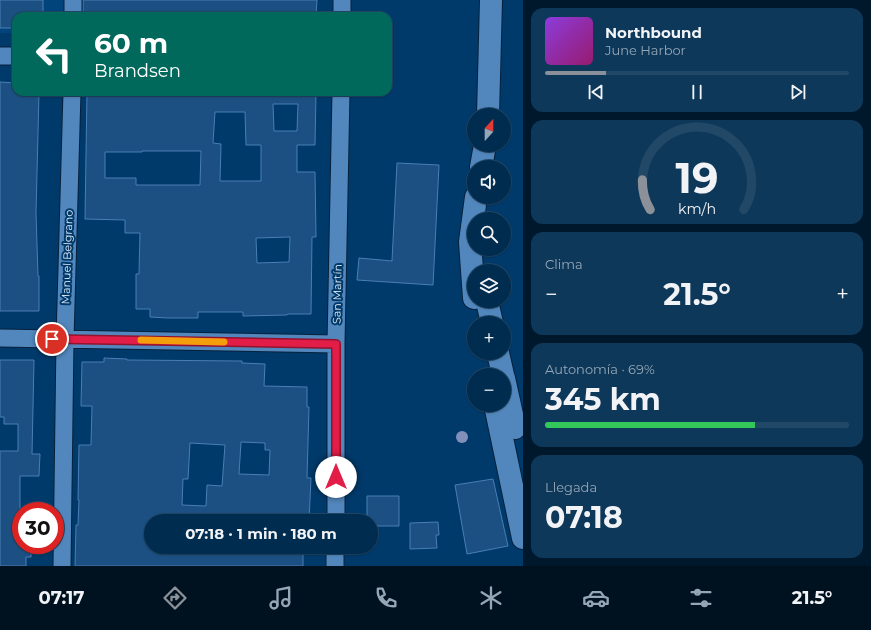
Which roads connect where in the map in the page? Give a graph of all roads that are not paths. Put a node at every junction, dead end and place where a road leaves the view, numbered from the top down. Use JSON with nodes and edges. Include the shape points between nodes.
{"nodes":[{"id":1,"x":73,"y":0,"type":"edge"},
{"id":2,"x":342,"y":0,"type":"edge"},
{"id":3,"x":491,"y":0,"type":"edge"},
{"id":4,"x":505,"y":0,"type":"edge"},
{"id":5,"x":73,"y":12,"type":"edge"},
{"id":6,"x":342,"y":12,"type":"edge"},
{"id":7,"x":0,"y":56,"type":"edge"},
{"id":8,"x":12,"y":56,"type":"edge"},
{"id":9,"x":72,"y":96,"type":"edge"},
{"id":10,"x":341,"y":96,"type":"edge"},
{"id":11,"x":488,"y":108,"type":"edge"},
{"id":12,"x":502,"y":108,"type":"edge"},
{"id":13,"x":475,"y":204,"type":"edge"},
{"id":14,"x":472,"y":264,"type":"edge"},
{"id":15,"x":0,"y":338,"type":"edge"},
{"id":16,"x":65,"y":339,"type":"junction"},
{"id":17,"x":336,"y":344,"type":"junction"},
{"id":18,"x":511,"y":410,"type":"edge"},
{"id":19,"x":496,"y":412,"type":"edge"},
{"id":20,"x":523,"y":466,"type":"edge"},
{"id":21,"x":336,"y":514,"type":"edge"},
{"id":22,"x":523,"y":538,"type":"edge"},
{"id":23,"x":335,"y":554,"type":"edge"},
{"id":24,"x":62,"y":566,"type":"edge"},
{"id":25,"x":335,"y":566,"type":"edge"}],
"edges":[{"from":1,"to":5,"type":"street"},
{"from":2,"to":6,"type":"street"},
{"from":3,"to":11,"type":"main road"},
{"from":4,"to":12,"type":"main road"},
{"from":7,"to":8,"type":"street"},
{"from":9,"to":16,"type":"street","name":"Manuel Belgrano"},
{"from":10,"to":17,"type":"street","name":"San Martín"},
{"from":13,"to":14,"type":"main road","via":[[470,242]]},
{"from":15,"to":16,"type":"street"},
{"from":16,"to":17,"type":"street"},
{"from":16,"to":24,"type":"street","name":"Manuel Belgrano"},
{"from":17,"to":21,"type":"street","name":"San Martín"},
{"from":18,"to":20,"type":"main road"},
{"from":19,"to":22,"type":"main road"},
{"from":23,"to":25,"type":"street"}]}
